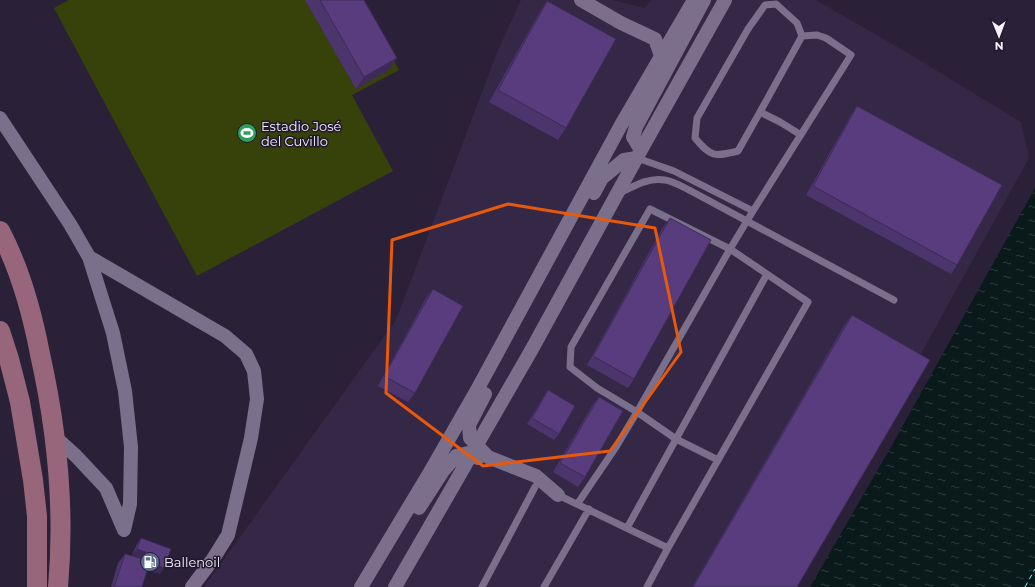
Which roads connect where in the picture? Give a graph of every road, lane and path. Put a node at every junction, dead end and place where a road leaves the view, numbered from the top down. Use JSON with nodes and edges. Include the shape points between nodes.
{"nodes":[{"id":1,"x":581,"y":0,"type":"edge"},
{"id":2,"x":694,"y":0,"type":"edge"},
{"id":3,"x":704,"y":0,"type":"edge"},
{"id":4,"x":725,"y":0,"type":"edge"},
{"id":5,"x":802,"y":36,"type":"junction"},
{"id":6,"x":661,"y":56,"type":"junction"},
{"id":7,"x":760,"y":112,"type":"junction"},
{"id":8,"x":0,"y":118,"type":"edge"},
{"id":9,"x":801,"y":135,"type":"junction"},
{"id":10,"x":639,"y":154,"type":"junction"},
{"id":11,"x":617,"y":196,"type":"junction"},
{"id":12,"x":753,"y":210,"type":"junction"},
{"id":13,"x":746,"y":221,"type":"junction"},
{"id":14,"x":0,"y":230,"type":"edge"},
{"id":15,"x":730,"y":249,"type":"junction"},
{"id":16,"x":89,"y":257,"type":"junction"},
{"id":17,"x":767,"y":274,"type":"junction"},
{"id":18,"x":894,"y":300,"type":"dead end"},
{"id":19,"x":0,"y":331,"type":"edge"},
{"id":20,"x":637,"y":412,"type":"junction"},
{"id":21,"x":56,"y":437,"type":"junction"},
{"id":22,"x":676,"y":438,"type":"junction"},
{"id":23,"x":474,"y":450,"type":"junction"},
{"id":24,"x":718,"y":460,"type":"junction"},
{"id":25,"x":535,"y":487,"type":"junction"},
{"id":26,"x":558,"y":495,"type":"junction"},
{"id":27,"x":578,"y":503,"type":"junction"},
{"id":28,"x":589,"y":509,"type":"junction"},
{"id":29,"x":627,"y":528,"type":"junction"},
{"id":30,"x":668,"y":548,"type":"junction"},
{"id":31,"x":37,"y":587,"type":"edge"},
{"id":32,"x":58,"y":587,"type":"edge"},
{"id":33,"x":192,"y":587,"type":"edge"},
{"id":34,"x":361,"y":587,"type":"edge"},
{"id":35,"x":367,"y":587,"type":"edge"},
{"id":36,"x":395,"y":587,"type":"edge"},
{"id":37,"x":482,"y":587,"type":"edge"},
{"id":38,"x":544,"y":587,"type":"edge"},
{"id":39,"x":647,"y":587,"type":"edge"}],
"edges":[{"from":1,"to":6,"type":"street","via":[[655,40]]},
{"from":2,"to":6,"type":"street"},
{"from":3,"to":10,"type":"street","via":[[636,127],[633,137]]},
{"from":4,"to":10,"type":"street"},
{"from":5,"to":7,"type":"lane"},
{"from":5,"to":7,"type":"lane","via":[[797,23],[776,4],[765,5],[748,29],[697,118],[695,138],[705,150],[719,156],[738,151]]},
{"from":5,"to":9,"type":"lane","via":[[817,35],[826,38],[851,55]]},
{"from":6,"to":34,"type":"street","via":[[477,390]]},
{"from":7,"to":9,"type":"lane"},
{"from":8,"to":16,"type":"street"},
{"from":9,"to":12,"type":"lane"},
{"from":10,"to":11,"type":"street"},
{"from":10,"to":12,"type":"lane"},
{"from":10,"to":23,"type":"street","via":[[624,160],[602,178],[469,425]]},
{"from":11,"to":13,"type":"lane","via":[[650,180],[665,180]]},
{"from":11,"to":23,"type":"street"},
{"from":12,"to":13,"type":"lane"},
{"from":13,"to":15,"type":"lane"},
{"from":13,"to":18,"type":"lane"},
{"from":14,"to":21,"type":"main road","via":[[21,279],[29,306]]},
{"from":15,"to":17,"type":"lane"},
{"from":15,"to":20,"type":"lane"},
{"from":15,"to":20,"type":"lane","via":[[650,209],[571,347],[570,367],[597,388]]},
{"from":16,"to":21,"type":"street","via":[[113,333],[125,391],[131,447],[130,504],[124,530],[106,488]]},
{"from":16,"to":33,"type":"street","via":[[225,336],[246,354],[254,371],[257,399],[251,438],[228,535]]},
{"from":17,"to":22,"type":"lane"},
{"from":17,"to":24,"type":"lane","via":[[808,302]]},
{"from":19,"to":31,"type":"main road","via":[[20,402],[33,480],[37,516]]},
{"from":20,"to":22,"type":"lane"},
{"from":20,"to":27,"type":"lane"},
{"from":21,"to":32,"type":"main road","via":[[60,523]]},
{"from":22,"to":24,"type":"lane"},
{"from":22,"to":29,"type":"lane"},
{"from":23,"to":25,"type":"street"},
{"from":23,"to":26,"type":"street","via":[[536,476]]},
{"from":23,"to":35,"type":"street","via":[[456,456],[443,471]]},
{"from":23,"to":36,"type":"street"},
{"from":24,"to":30,"type":"lane"},
{"from":25,"to":26,"type":"street"},
{"from":25,"to":37,"type":"lane"},
{"from":26,"to":27,"type":"lane"},
{"from":27,"to":28,"type":"lane"},
{"from":28,"to":29,"type":"lane"},
{"from":28,"to":38,"type":"lane"},
{"from":29,"to":30,"type":"lane"},
{"from":30,"to":39,"type":"lane"}]}
